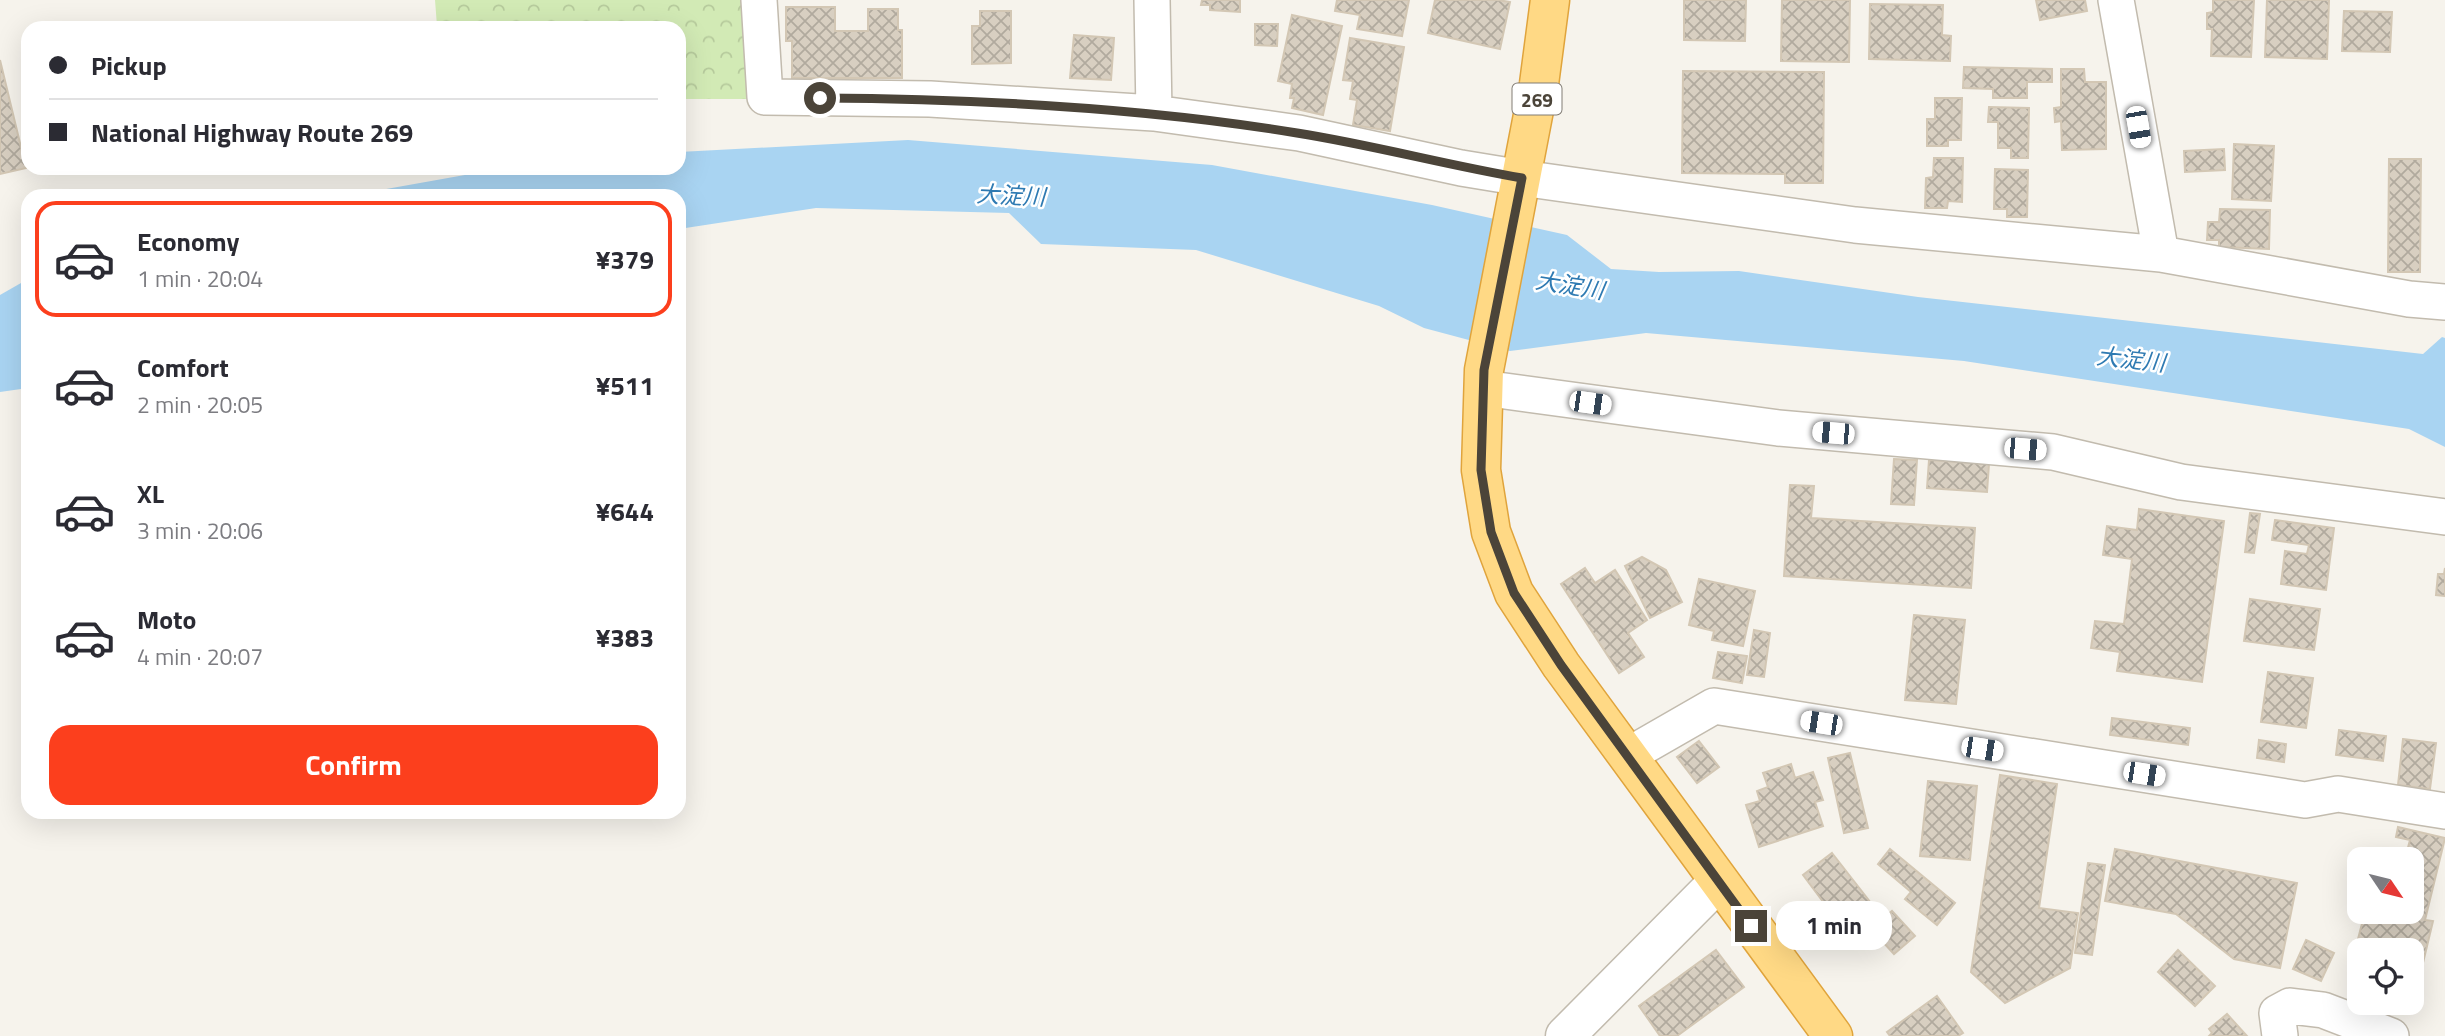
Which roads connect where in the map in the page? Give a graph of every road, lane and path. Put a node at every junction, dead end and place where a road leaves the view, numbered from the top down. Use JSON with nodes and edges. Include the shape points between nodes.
{"nodes":[{"id":1,"x":759,"y":0,"type":"edge"},
{"id":2,"x":1152,"y":0,"type":"edge"},
{"id":3,"x":1550,"y":0,"type":"edge"},
{"id":4,"x":2116,"y":0,"type":"edge"},
{"id":5,"x":1154,"y":114,"type":"junction"},
{"id":6,"x":1520,"y":188,"type":"junction"},
{"id":7,"x":2161,"y":254,"type":"junction"},
{"id":8,"x":2445,"y":302,"type":"edge"},
{"id":9,"x":1484,"y":379,"type":"junction"},
{"id":10,"x":2445,"y":517,"type":"edge"},
{"id":11,"x":1627,"y":756,"type":"junction"},
{"id":12,"x":2445,"y":811,"type":"edge"},
{"id":13,"x":1718,"y":882,"type":"junction"},
{"id":14,"x":1565,"y":1036,"type":"edge"},
{"id":15,"x":1833,"y":1036,"type":"edge"},
{"id":16,"x":2280,"y":1036,"type":"edge"},
{"id":17,"x":2391,"y":1036,"type":"edge"}],
"edges":[{"from":1,"to":5,"type":"street","via":[[765,97],[930,99]]},
{"from":2,"to":5,"type":"street"},
{"from":3,"to":6,"type":"highway","number":"269"},
{"from":4,"to":7,"type":"street"},
{"from":5,"to":6,"type":"street","via":[[1299,133]]},
{"from":6,"to":7,"type":"street"},
{"from":6,"to":9,"type":"highway","number":"269"},
{"from":7,"to":8,"type":"street"},
{"from":9,"to":10,"type":"street","via":[[1778,428],[2053,452],[2181,482]]},
{"from":9,"to":11,"type":"highway","number":"269","via":[[1481,470],[1491,532],[1514,593]]},
{"from":11,"to":12,"type":"street","via":[[1714,706],[2305,800],[2338,794]]},
{"from":11,"to":13,"type":"highway","number":"269"},
{"from":13,"to":14,"type":"street"},
{"from":13,"to":15,"type":"highway","number":"269"},
{"from":16,"to":17,"type":"street","via":[[2277,1013],[2290,1006],[2323,1010]]}]}
